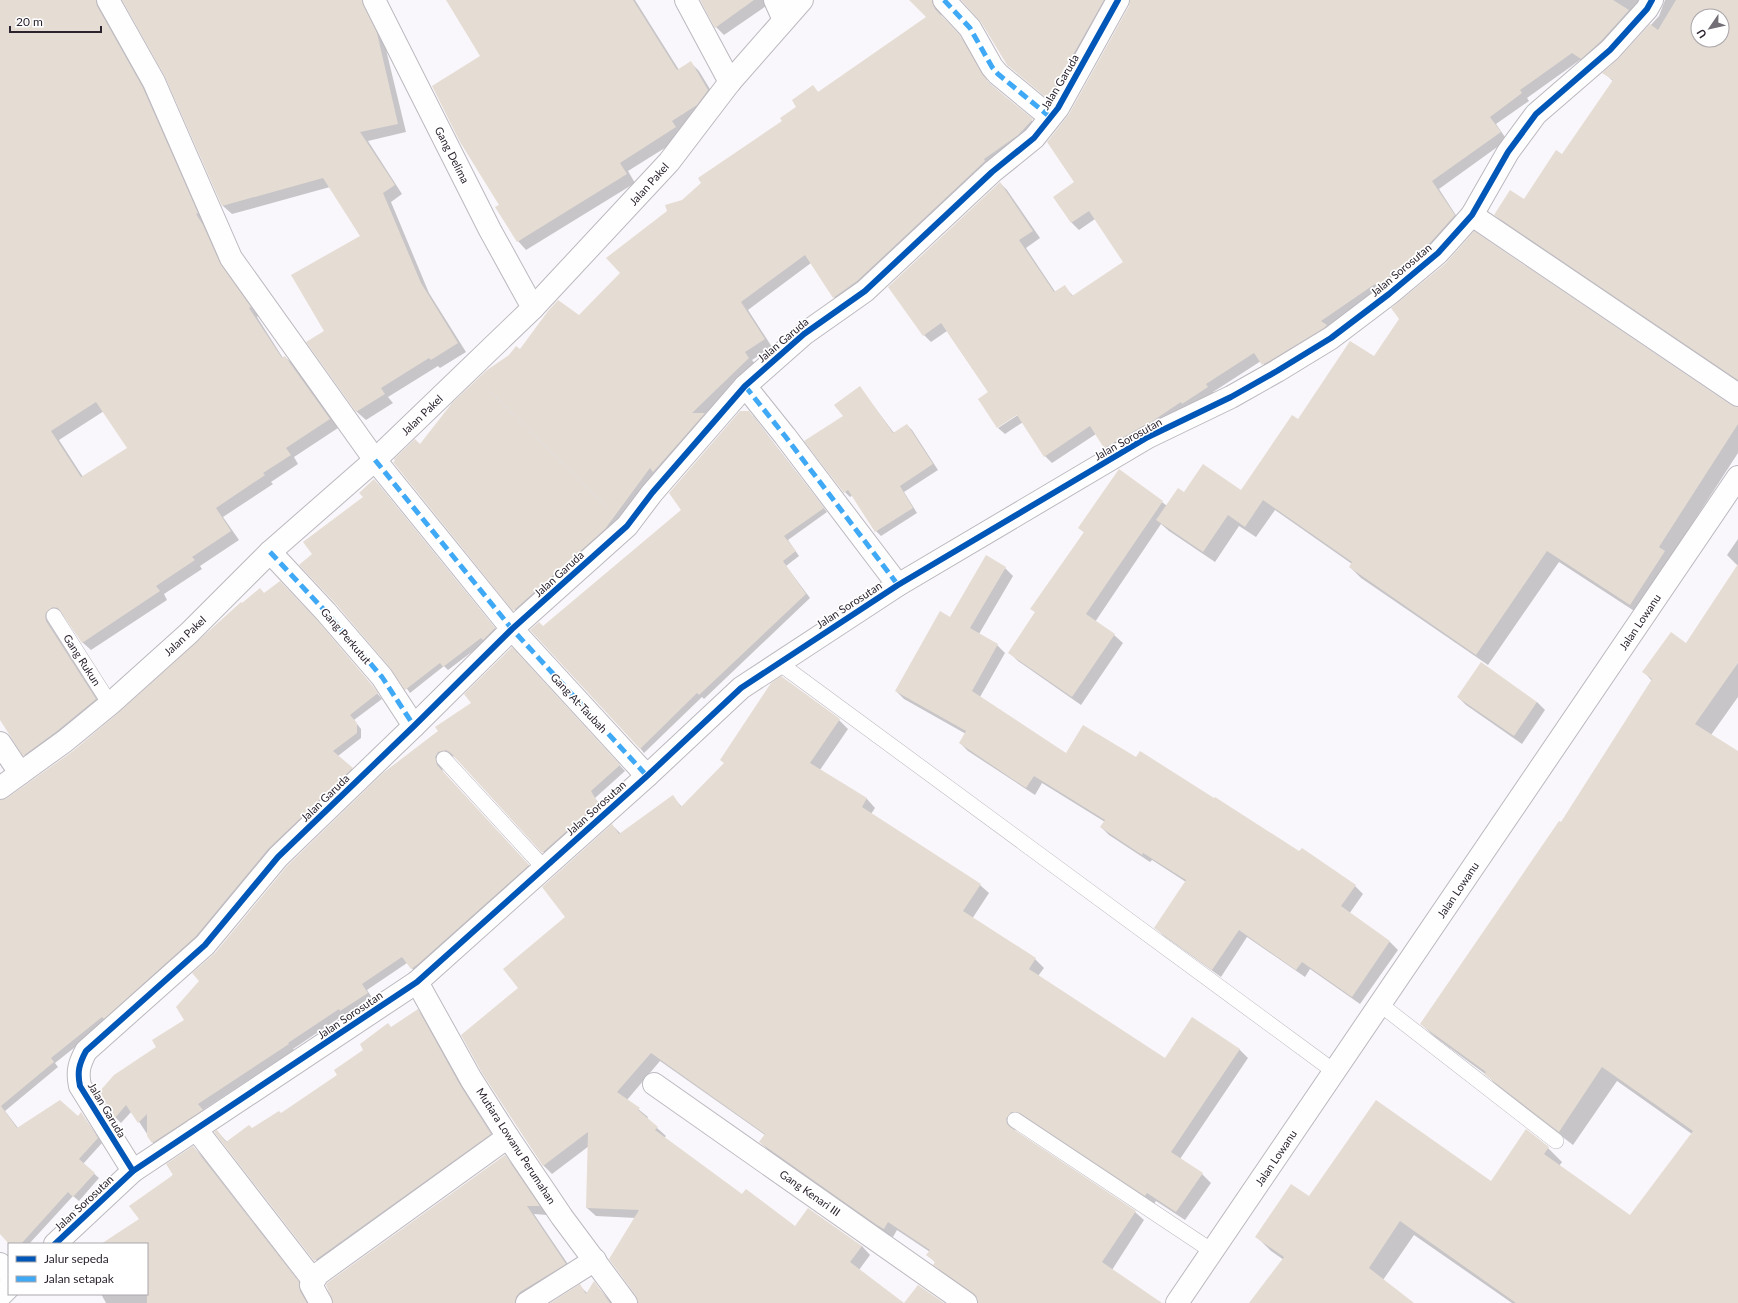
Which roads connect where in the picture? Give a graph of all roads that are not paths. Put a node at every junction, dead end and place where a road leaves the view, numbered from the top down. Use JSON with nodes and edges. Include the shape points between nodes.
{"nodes":[{"id":1,"x":108,"y":0,"type":"edge"},
{"id":2,"x":374,"y":0,"type":"edge"},
{"id":3,"x":686,"y":0,"type":"edge"},
{"id":4,"x":775,"y":0,"type":"edge"},
{"id":5,"x":802,"y":0,"type":"edge"},
{"id":6,"x":944,"y":0,"type":"edge"},
{"id":7,"x":1118,"y":0,"type":"edge"},
{"id":8,"x":1652,"y":0,"type":"edge"},
{"id":9,"x":784,"y":20,"type":"junction"},
{"id":10,"x":730,"y":82,"type":"junction"},
{"id":11,"x":1050,"y":117,"type":"junction"},
{"id":12,"x":1472,"y":215,"type":"junction"},
{"id":13,"x":533,"y":308,"type":"junction"},
{"id":14,"x":745,"y":386,"type":"junction"},
{"id":15,"x":1738,"y":396,"type":"edge"},
{"id":16,"x":375,"y":460,"type":"junction"},
{"id":17,"x":1738,"y":477,"type":"edge"},
{"id":18,"x":270,"y":552,"type":"junction"},
{"id":19,"x":898,"y":586,"type":"junction"},
{"id":20,"x":54,"y":616,"type":"dead end"},
{"id":21,"x":512,"y":629,"type":"junction"},
{"id":22,"x":779,"y":663,"type":"junction"},
{"id":23,"x":110,"y":704,"type":"junction"},
{"id":24,"x":414,"y":726,"type":"junction"},
{"id":25,"x":0,"y":743,"type":"edge"},
{"id":26,"x":444,"y":759,"type":"dead end"},
{"id":27,"x":20,"y":774,"type":"junction"},
{"id":28,"x":647,"y":776,"type":"junction"},
{"id":29,"x":0,"y":788,"type":"edge"},
{"id":30,"x":544,"y":868,"type":"junction"},
{"id":31,"x":417,"y":982,"type":"junction"},
{"id":32,"x":1381,"y":1005,"type":"junction"},
{"id":33,"x":1335,"y":1072,"type":"junction"},
{"id":34,"x":654,"y":1084,"type":"dead end"},
{"id":35,"x":1015,"y":1120,"type":"dead end"},
{"id":36,"x":196,"y":1129,"type":"junction"},
{"id":37,"x":508,"y":1137,"type":"junction"},
{"id":38,"x":1556,"y":1141,"type":"dead end"},
{"id":39,"x":133,"y":1171,"type":"junction"},
{"id":40,"x":56,"y":1243,"type":"edge"},
{"id":41,"x":1212,"y":1252,"type":"junction"},
{"id":42,"x":595,"y":1260,"type":"junction"},
{"id":43,"x":0,"y":1264,"type":"edge"},
{"id":44,"x":8,"y":1271,"type":"edge"},
{"id":45,"x":313,"y":1280,"type":"junction"},
{"id":46,"x":8,"y":1288,"type":"edge"},
{"id":47,"x":0,"y":1296,"type":"edge"},
{"id":48,"x":321,"y":1303,"type":"edge"},
{"id":49,"x":527,"y":1303,"type":"edge"},
{"id":50,"x":626,"y":1303,"type":"edge"},
{"id":51,"x":966,"y":1303,"type":"edge"},
{"id":52,"x":1177,"y":1303,"type":"edge"}],
"edges":[{"from":1,"to":16,"type":"street","name":"Gang At-Taubah","via":[[154,82],[231,258]]},
{"from":2,"to":13,"type":"street","name":"Gang Delima","via":[[490,230]]},
{"from":3,"to":10,"type":"street"},
{"from":4,"to":9,"type":"street"},
{"from":5,"to":9,"type":"street","name":"Jalan Pakel"},
{"from":6,"to":11,"type":"street","via":[[970,28],[998,74]]},
{"from":7,"to":11,"type":"street","name":"Jalan Garuda","via":[[1058,108]]},
{"from":8,"to":12,"type":"street","name":"Jalan Sorosutan","via":[[1610,50],[1536,114],[1508,152]]},
{"from":9,"to":10,"type":"street","name":"Jalan Pakel"},
{"from":10,"to":13,"type":"street","name":"Jalan Pakel","via":[[668,162]]},
{"from":11,"to":14,"type":"street","name":"Jalan Garuda","via":[[1034,138],[992,172],[865,291],[804,334]]},
{"from":12,"to":15,"type":"street"},
{"from":12,"to":19,"type":"street","name":"Jalan Sorosutan","via":[[1438,253],[1331,338],[1231,398],[1148,438]]},
{"from":13,"to":16,"type":"street","name":"Jalan Pakel"},
{"from":14,"to":19,"type":"street"},
{"from":14,"to":21,"type":"street","name":"Jalan Garuda","via":[[652,493],[627,526]]},
{"from":16,"to":18,"type":"street","name":"Jalan Pakel"},
{"from":16,"to":21,"type":"street","name":"Gang At-Taubah"},
{"from":17,"to":32,"type":"street","name":"Jalan Lowanu"},
{"from":18,"to":23,"type":"street","name":"Jalan Pakel","via":[[189,633]]},
{"from":18,"to":24,"type":"street","name":"Gang Perkutut","via":[[382,677]]},
{"from":19,"to":22,"type":"street","name":"Jalan Sorosutan"},
{"from":20,"to":23,"type":"lane","name":"Gang Rukun"},
{"from":21,"to":24,"type":"street","name":"Jalan Garuda"},
{"from":21,"to":28,"type":"street","name":"Gang At-Taubah"},
{"from":22,"to":28,"type":"street","name":"Jalan Sorosutan","via":[[741,688]]},
{"from":22,"to":33,"type":"lane"},
{"from":23,"to":27,"type":"street","name":"Jalan Pakel"},
{"from":24,"to":39,"type":"street","name":"Jalan Garuda","via":[[278,857],[205,945],[86,1051],[78,1074],[80,1086]]},
{"from":25,"to":27,"type":"street"},
{"from":26,"to":30,"type":"lane"},
{"from":27,"to":29,"type":"street","name":"Jalan Pakel"},
{"from":28,"to":30,"type":"street","name":"Jalan Sorosutan"},
{"from":30,"to":31,"type":"street","name":"Jalan Sorosutan"},
{"from":31,"to":36,"type":"street","name":"Jalan Sorosutan"},
{"from":31,"to":37,"type":"street","name":"Mutiara Lowanu Perumahan","via":[[471,1079]]},
{"from":32,"to":33,"type":"street","name":"Jalan Lowanu"},
{"from":32,"to":38,"type":"lane"},
{"from":33,"to":41,"type":"street","name":"Jalan Lowanu"},
{"from":34,"to":51,"type":"street","name":"Gang Kenari III"},
{"from":35,"to":41,"type":"lane"},
{"from":36,"to":39,"type":"street","name":"Jalan Sorosutan"},
{"from":36,"to":45,"type":"street"},
{"from":37,"to":42,"type":"street","name":"Mutiara Lowanu Perumahan","via":[[562,1217]]},
{"from":37,"to":45,"type":"street"},
{"from":39,"to":40,"type":"street","name":"Jalan Sorosutan"},
{"from":41,"to":52,"type":"street","name":"Jalan Lowanu"},
{"from":42,"to":49,"type":"street"},
{"from":42,"to":50,"type":"street","name":"Mutiara Lowanu Perumahan"},
{"from":43,"to":44,"type":"street"},
{"from":45,"to":48,"type":"street","via":[[311,1285]]},
{"from":46,"to":47,"type":"street"}]}
